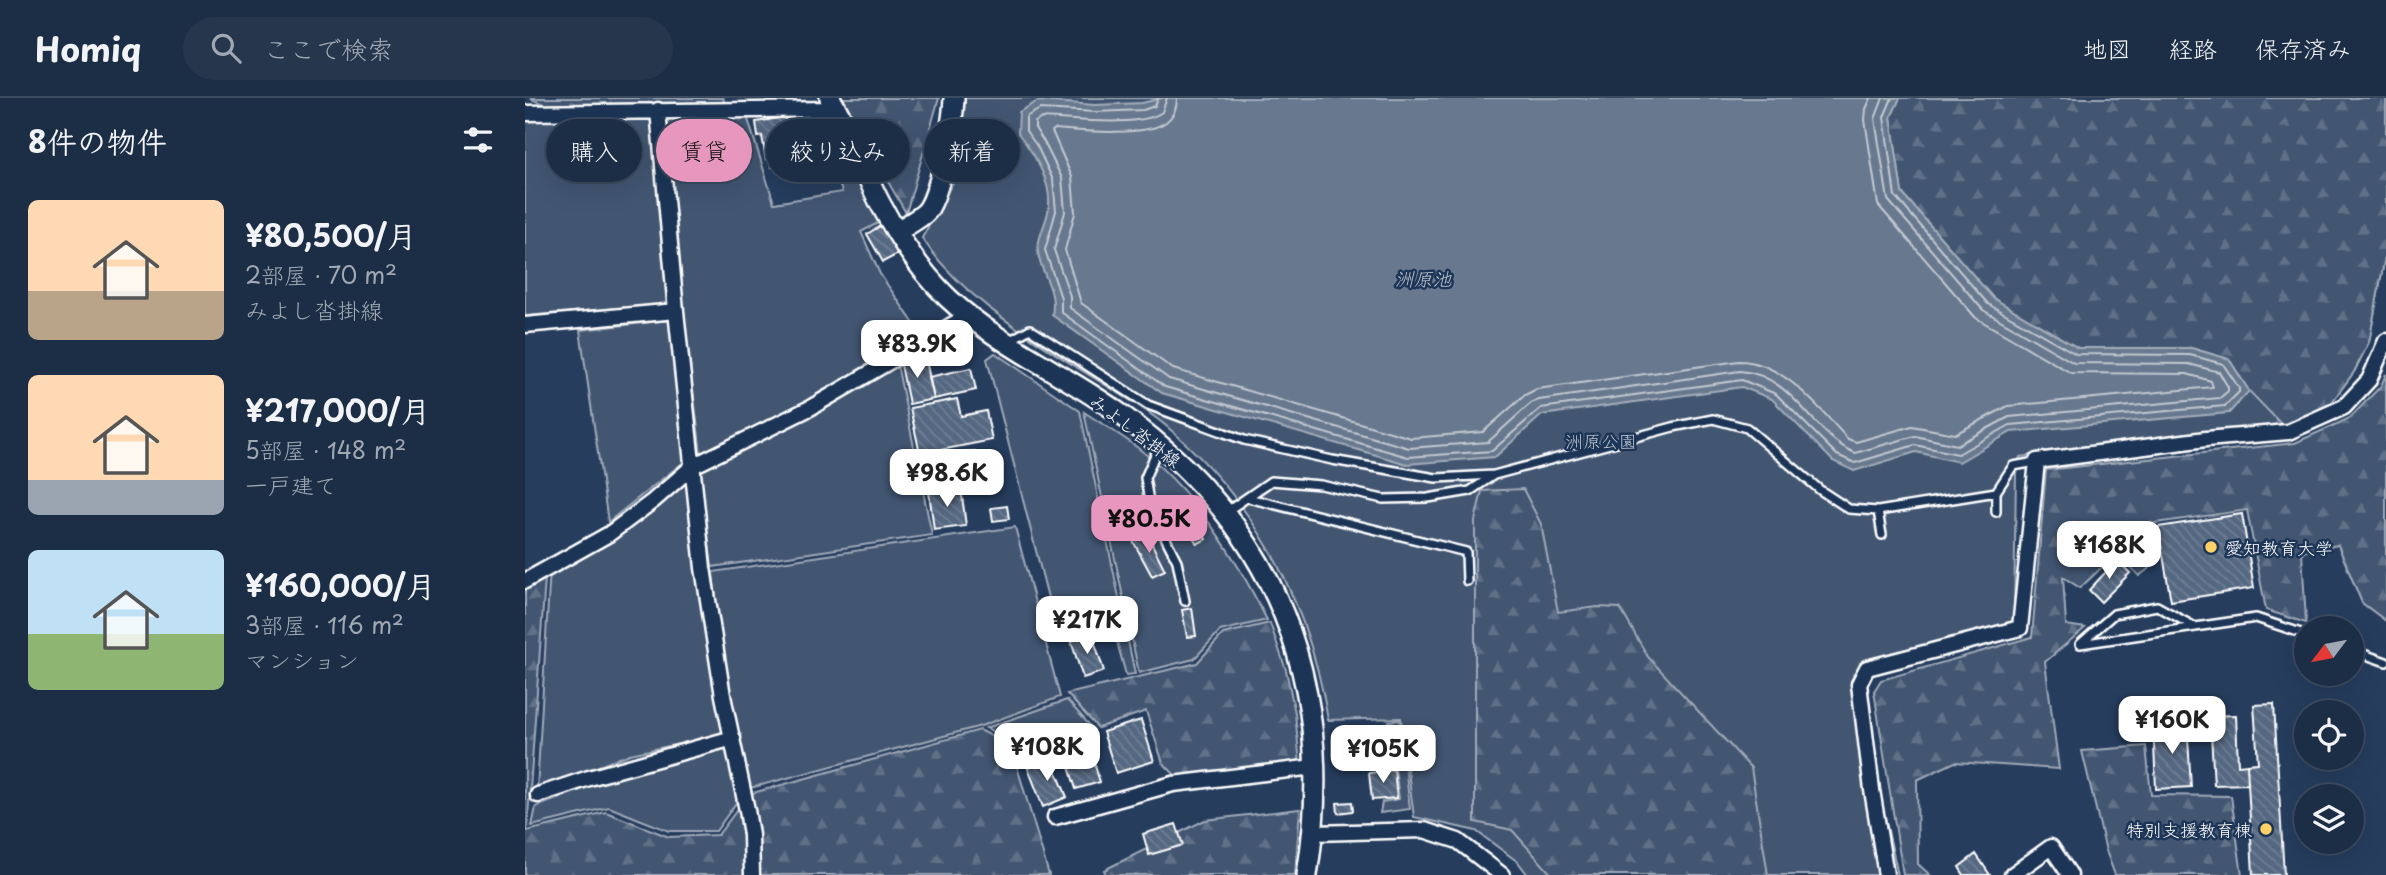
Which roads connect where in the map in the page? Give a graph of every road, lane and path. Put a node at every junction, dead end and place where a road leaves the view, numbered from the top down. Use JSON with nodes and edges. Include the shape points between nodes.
{"nodes":[{"id":1,"x":954,"y":98,"type":"edge"},
{"id":2,"x":833,"y":103,"type":"edge"},
{"id":3,"x":658,"y":110,"type":"junction"},
{"id":4,"x":525,"y":113,"type":"edge"},
{"id":5,"x":897,"y":232,"type":"junction"},
{"id":6,"x":676,"y":311,"type":"junction"},
{"id":7,"x":969,"y":315,"type":"junction"},
{"id":8,"x":525,"y":325,"type":"edge"},
{"id":9,"x":2386,"y":341,"type":"edge"},
{"id":10,"x":1008,"y":342,"type":"junction"},
{"id":11,"x":1160,"y":444,"type":"junction"},
{"id":12,"x":2037,"y":461,"type":"junction"},
{"id":13,"x":693,"y":466,"type":"junction"},
{"id":14,"x":1494,"y":475,"type":"junction"},
{"id":15,"x":1996,"y":492,"type":"junction"},
{"id":16,"x":1248,"y":498,"type":"junction"},
{"id":17,"x":1878,"y":511,"type":"junction"},
{"id":18,"x":1226,"y":512,"type":"junction"},
{"id":19,"x":1996,"y":512,"type":"dead end"},
{"id":20,"x":1882,"y":535,"type":"dead end"},
{"id":21,"x":1467,"y":580,"type":"dead end"},
{"id":22,"x":525,"y":581,"type":"edge"},
{"id":23,"x":1185,"y":601,"type":"dead end"},
{"id":24,"x":2195,"y":627,"type":"junction"},
{"id":25,"x":2294,"y":631,"type":"edge"},
{"id":26,"x":2364,"y":654,"type":"edge"},
{"id":27,"x":2386,"y":662,"type":"edge"},
{"id":28,"x":733,"y":738,"type":"junction"},
{"id":29,"x":1314,"y":768,"type":"junction"},
{"id":30,"x":538,"y":795,"type":"dead end"},
{"id":31,"x":1055,"y":817,"type":"dead end"},
{"id":32,"x":1314,"y":834,"type":"junction"},
{"id":33,"x":752,"y":875,"type":"edge"},
{"id":34,"x":1307,"y":875,"type":"edge"},
{"id":35,"x":1502,"y":875,"type":"edge"},
{"id":36,"x":1886,"y":875,"type":"edge"},
{"id":37,"x":2012,"y":875,"type":"edge"},
{"id":38,"x":2070,"y":875,"type":"edge"}],
"edges":[{"from":1,"to":5,"type":"main road","via":[[936,192],[926,212]]},
{"from":2,"to":3,"type":"street"},
{"from":2,"to":5,"type":"main road","name":"みよし沓掛線"},
{"from":3,"to":4,"type":"street"},
{"from":3,"to":6,"type":"street"},
{"from":5,"to":7,"type":"main road","name":"みよし沓掛線","via":[[927,276]]},
{"from":6,"to":8,"type":"street"},
{"from":6,"to":13,"type":"street"},
{"from":7,"to":10,"type":"main road","name":"みよし沓掛線"},
{"from":7,"to":13,"type":"street","via":[[810,408]]},
{"from":9,"to":12,"type":"street","via":[[2369,380],[2344,407],[2288,432]]},
{"from":10,"to":11,"type":"main road","name":"みよし沓掛線"},
{"from":10,"to":14,"type":"lane","via":[[1030,329],[1148,405],[1244,440],[1436,478]]},
{"from":11,"to":18,"type":"main road","name":"みよし沓掛線"},
{"from":11,"to":23,"type":"lane","via":[[1145,478],[1150,507],[1177,561]]},
{"from":12,"to":15,"type":"lane","via":[[2013,466]]},
{"from":12,"to":36,"type":"street","via":[[2020,628],[1867,668],[1860,684]]},
{"from":13,"to":22,"type":"street","via":[[609,534]]},
{"from":13,"to":28,"type":"street","via":[[703,568]]},
{"from":14,"to":16,"type":"lane","via":[[1469,491],[1428,498],[1383,499],[1321,485],[1271,481]]},
{"from":14,"to":17,"type":"lane","via":[[1713,419],[1747,428],[1849,509]]},
{"from":15,"to":17,"type":"lane"},
{"from":15,"to":19,"type":"lane"},
{"from":16,"to":18,"type":"lane"},
{"from":16,"to":21,"type":"lane","via":[[1466,552]]},
{"from":17,"to":20,"type":"lane"},
{"from":18,"to":29,"type":"main road","name":"みよし沓掛線","via":[[1264,572],[1296,647],[1306,685]]},
{"from":24,"to":24,"type":"lane","via":[[2157,632],[2080,644],[2114,614],[2157,606]]},
{"from":24,"to":25,"type":"lane","via":[[2256,618]]},
{"from":26,"to":27,"type":"lane"},
{"from":28,"to":30,"type":"street"},
{"from":28,"to":33,"type":"street","via":[[751,835]]},
{"from":29,"to":31,"type":"street","via":[[1173,784]]},
{"from":29,"to":32,"type":"main road","name":"みよし沓掛線"},
{"from":32,"to":34,"type":"main road","name":"みよし沓掛線"},
{"from":32,"to":35,"type":"street","via":[[1424,830],[1458,841]]},
{"from":37,"to":38,"type":"street","via":[[2051,847]]}]}
